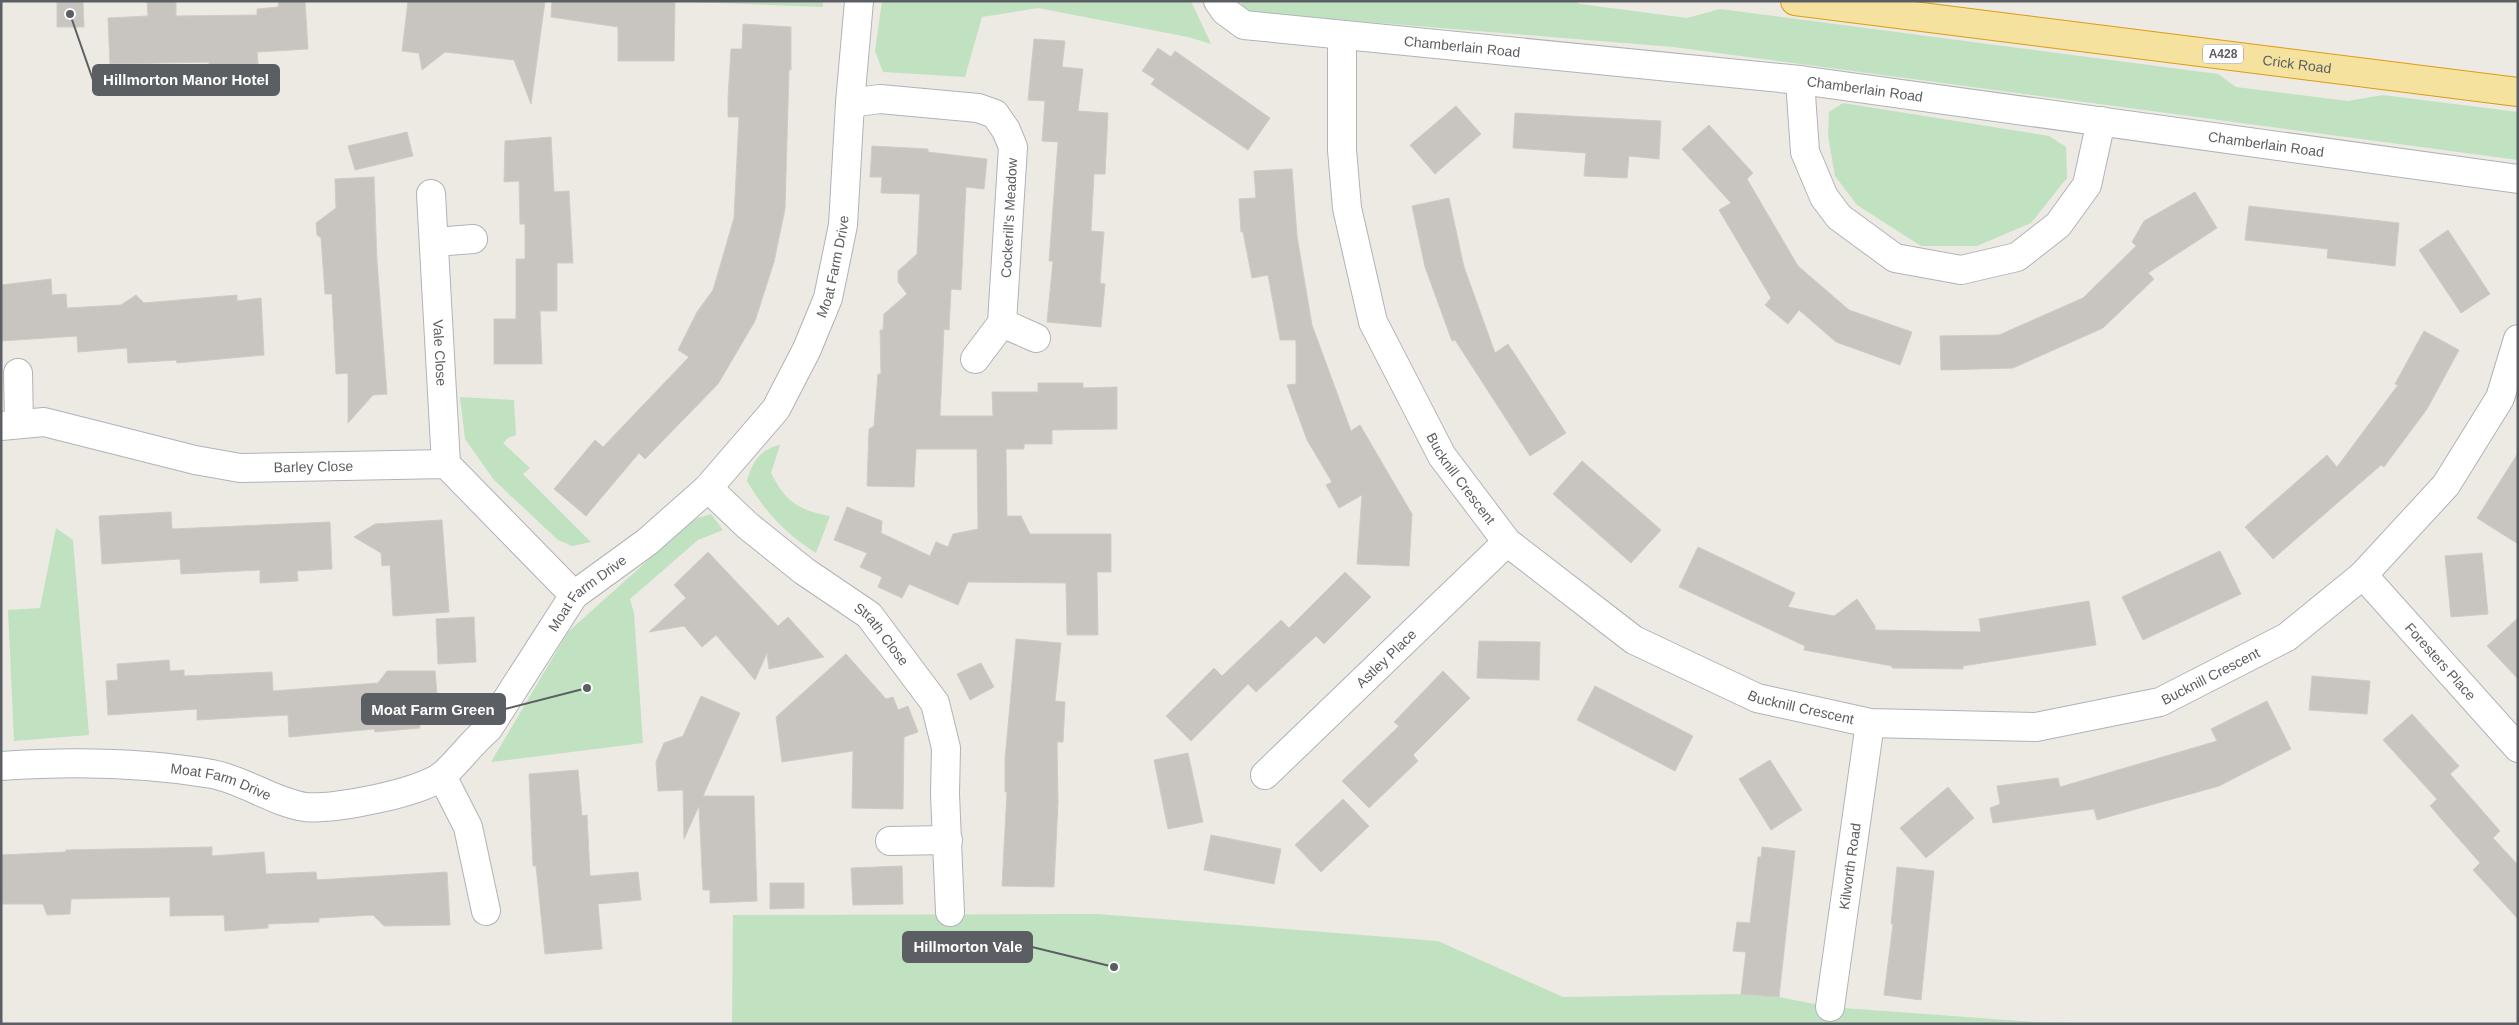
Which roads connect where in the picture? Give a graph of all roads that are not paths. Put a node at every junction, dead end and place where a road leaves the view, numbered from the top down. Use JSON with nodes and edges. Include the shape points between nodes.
{"nodes":[{"id":1,"x":859,"y":1,"type":"edge"},
{"id":2,"x":1218,"y":1,"type":"edge"},
{"id":3,"x":1795,"y":1,"type":"edge"},
{"id":4,"x":1930,"y":10,"type":"edge"},
{"id":5,"x":1342,"y":35,"type":"junction"},
{"id":6,"x":1800,"y":80,"type":"junction"},
{"id":7,"x":2518,"y":92,"type":"edge"},
{"id":8,"x":850,"y":103,"type":"junction"},
{"id":9,"x":2101,"y":121,"type":"junction"},
{"id":10,"x":2518,"y":178,"type":"edge"},
{"id":11,"x":431,"y":194,"type":"dead end"},
{"id":12,"x":474,"y":239,"type":"dead end"},
{"id":13,"x":436,"y":242,"type":"junction"},
{"id":14,"x":1002,"y":323,"type":"junction"},
{"id":15,"x":1036,"y":338,"type":"dead end"},
{"id":16,"x":2518,"y":339,"type":"edge"},
{"id":17,"x":975,"y":359,"type":"dead end"},
{"id":18,"x":18,"y":372,"type":"dead end"},
{"id":19,"x":10,"y":425,"type":"edge"},
{"id":20,"x":446,"y":464,"type":"junction"},
{"id":21,"x":708,"y":488,"type":"junction"},
{"id":22,"x":1508,"y":542,"type":"junction"},
{"id":23,"x":2362,"y":575,"type":"junction"},
{"id":24,"x":574,"y":595,"type":"junction"},
{"id":25,"x":1870,"y":723,"type":"junction"},
{"id":26,"x":2518,"y":748,"type":"edge"},
{"id":27,"x":1,"y":766,"type":"edge"},
{"id":28,"x":1265,"y":775,"type":"dead end"},
{"id":29,"x":442,"y":776,"type":"junction"},
{"id":30,"x":948,"y":840,"type":"junction"},
{"id":31,"x":890,"y":841,"type":"dead end"},
{"id":32,"x":486,"y":911,"type":"dead end"},
{"id":33,"x":950,"y":912,"type":"dead end"},
{"id":34,"x":1830,"y":1007,"type":"dead end"}],
"edges":[{"from":1,"to":8,"type":"street","name":"Moat Farm Drive"},
{"from":2,"to":5,"type":"street","name":"Chamberlain Road","via":[[1225,11],[1244,25]]},
{"from":3,"to":4,"type":"highway","number":"A428"},
{"from":4,"to":7,"type":"highway","name":"Crick Road","number":"A428","via":[[2020,28]]},
{"from":5,"to":6,"type":"street","name":"Chamberlain Road"},
{"from":5,"to":22,"type":"street","name":"Bucknill Crescent","via":[[1342,150],[1347,208],[1373,322],[1442,456]]},
{"from":6,"to":9,"type":"street","name":"Chamberlain Road"},
{"from":6,"to":9,"type":"street","via":[[1805,152],[1824,197],[1840,217],[1895,258],[1961,270],[2017,257],[2058,225],[2087,185]]},
{"from":8,"to":14,"type":"street","name":"Cockerill's Meadow","via":[[880,99],[978,108],[995,114],[1013,147]]},
{"from":8,"to":21,"type":"street","name":"Moat Farm Drive","via":[[843,225],[828,298],[807,349],[776,409]]},
{"from":9,"to":10,"type":"street","name":"Chamberlain Road"},
{"from":11,"to":13,"type":"street","name":"Vale Close"},
{"from":12,"to":13,"type":"street"},
{"from":13,"to":20,"type":"street","name":"Vale Close"},
{"from":14,"to":15,"type":"street"},
{"from":14,"to":17,"type":"street"},
{"from":16,"to":23,"type":"street","name":"Bucknill Crescent","via":[[2500,398],[2446,485]]},
{"from":18,"to":19,"type":"street"},
{"from":19,"to":20,"type":"street","name":"Barley Close","via":[[44,422],[194,460],[240,468]]},
{"from":20,"to":24,"type":"street"},
{"from":21,"to":24,"type":"street","name":"Moat Farm Drive","via":[[647,542]]},
{"from":21,"to":30,"type":"street","name":"Strath Close","via":[[748,526],[804,571],[869,615],[935,703],[946,748]]},
{"from":22,"to":25,"type":"street","name":"Bucknill Crescent","via":[[1634,640],[1757,698]]},
{"from":22,"to":28,"type":"street","name":"Astley Place"},
{"from":23,"to":25,"type":"street","name":"Bucknill Crescent","via":[[2286,637],[2160,702],[2036,727]]},
{"from":23,"to":26,"type":"street","name":"Foresters Place"},
{"from":24,"to":29,"type":"street","name":"Moat Farm Drive","via":[[488,729]]},
{"from":25,"to":34,"type":"street","name":"Kilworth Road"},
{"from":27,"to":29,"type":"street","name":"Moat Farm Drive","via":[[41,763],[153,766],[215,775],[304,807],[338,806],[396,795]]},
{"from":29,"to":32,"type":"street","via":[[468,827]]},
{"from":30,"to":31,"type":"street"},
{"from":30,"to":33,"type":"street","name":"Strath Close"}]}
